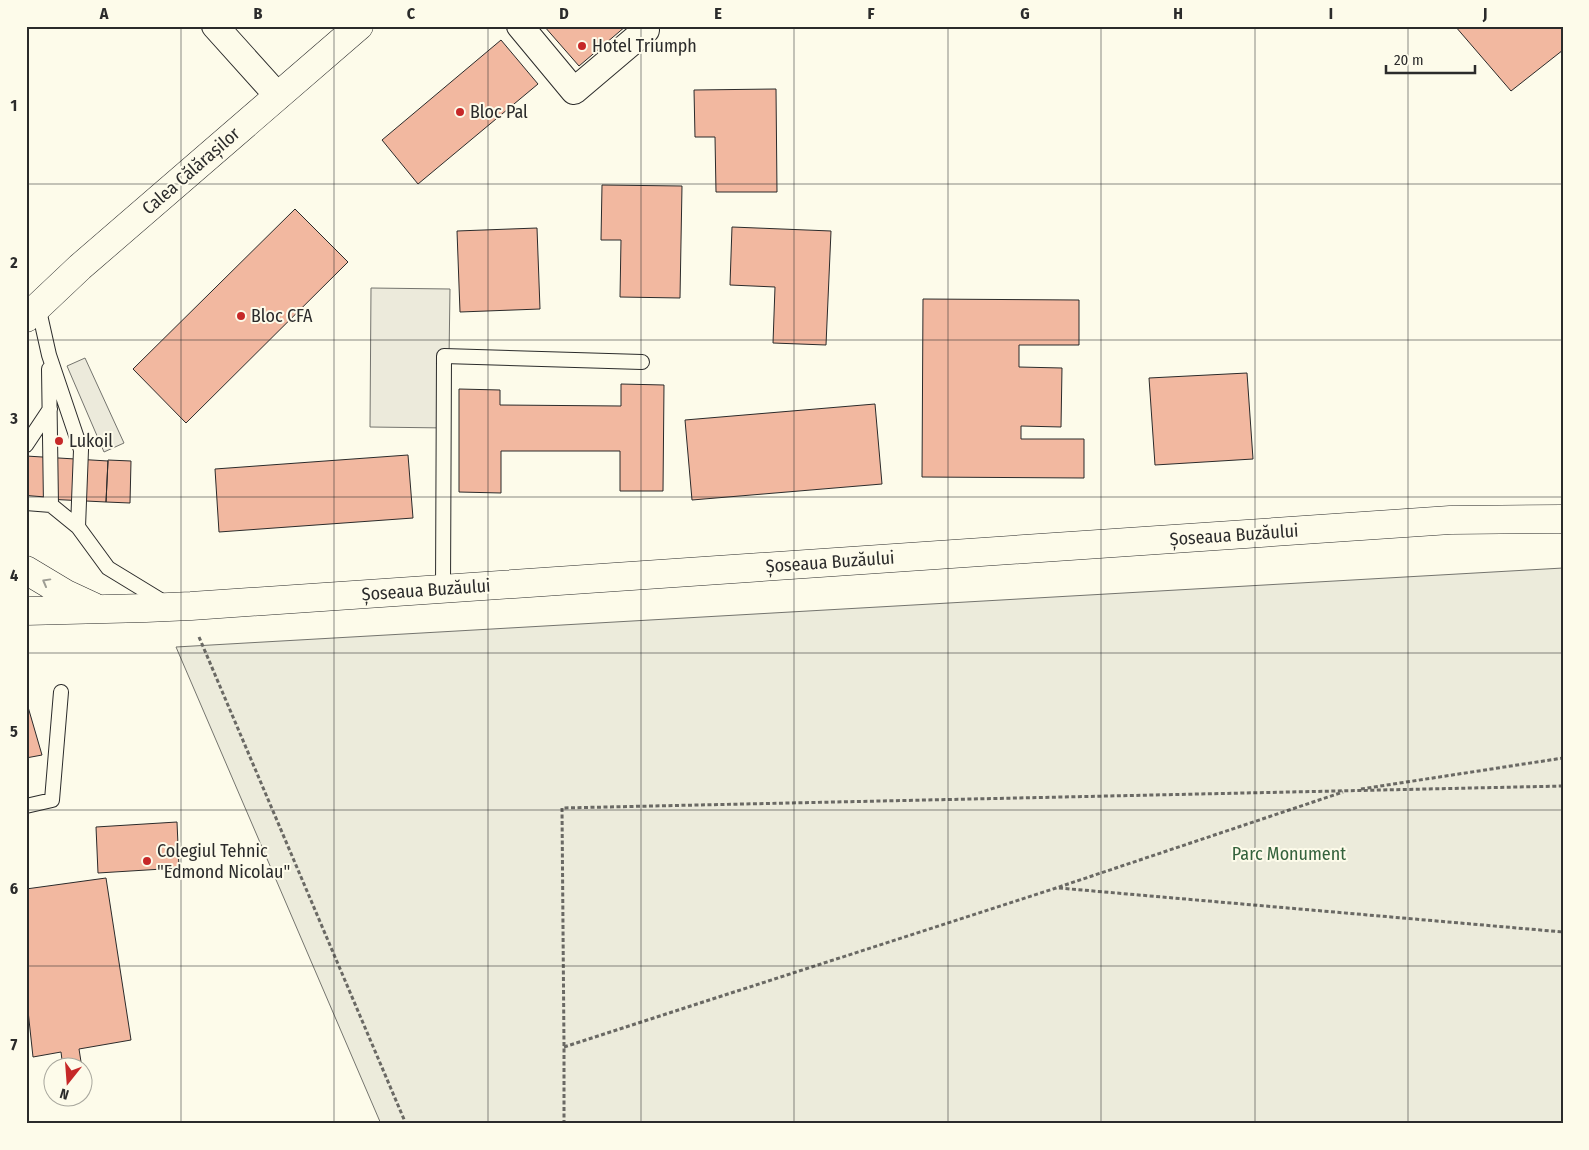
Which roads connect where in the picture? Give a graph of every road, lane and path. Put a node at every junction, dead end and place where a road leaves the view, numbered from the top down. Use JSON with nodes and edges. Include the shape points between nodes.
{"nodes":[{"id":1,"x":215,"y":26,"type":"edge"},
{"id":2,"x":359,"y":26,"type":"edge"},
{"id":3,"x":520,"y":26,"type":"edge"},
{"id":4,"x":646,"y":30,"type":"dead end"},
{"id":5,"x":278,"y":96,"type":"junction"},
{"id":6,"x":32,"y":312,"type":"edge"},
{"id":7,"x":49,"y":355,"type":"junction"},
{"id":8,"x":642,"y":362,"type":"dead end"},
{"id":9,"x":50,"y":409,"type":"junction"},
{"id":10,"x":26,"y":445,"type":"edge"},
{"id":11,"x":26,"y":503,"type":"edge"},
{"id":12,"x":51,"y":505,"type":"junction"},
{"id":13,"x":1563,"y":519,"type":"edge"},
{"id":14,"x":78,"y":527,"type":"junction"},
{"id":15,"x":26,"y":570,"type":"edge"},
{"id":16,"x":443,"y":589,"type":"junction"},
{"id":17,"x":172,"y":607,"type":"junction"},
{"id":18,"x":97,"y":609,"type":"junction"},
{"id":19,"x":26,"y":611,"type":"edge"},
{"id":20,"x":200,"y":637,"type":"dead end"},
{"id":21,"x":61,"y":692,"type":"dead end"},
{"id":22,"x":1563,"y":758,"type":"edge"},
{"id":23,"x":1563,"y":786,"type":"edge"},
{"id":24,"x":1348,"y":791,"type":"junction"},
{"id":25,"x":26,"y":806,"type":"edge"},
{"id":26,"x":1056,"y":888,"type":"junction"},
{"id":27,"x":1563,"y":932,"type":"edge"},
{"id":28,"x":564,"y":1047,"type":"junction"},
{"id":29,"x":406,"y":1124,"type":"edge"},
{"id":30,"x":564,"y":1124,"type":"edge"}],
"edges":[{"from":1,"to":5,"type":"street"},
{"from":2,"to":5,"type":"main road","name":"Calea Călărașilor"},
{"from":3,"to":4,"type":"street","via":[[574,92]]},
{"from":5,"to":6,"type":"main road","name":"Calea Călărașilor"},
{"from":6,"to":7,"type":"lane"},
{"from":7,"to":9,"type":"lane"},
{"from":7,"to":14,"type":"lane","via":[[81,450]]},
{"from":8,"to":16,"type":"lane","via":[[444,356]]},
{"from":9,"to":10,"type":"lane"},
{"from":9,"to":12,"type":"lane"},
{"from":11,"to":12,"type":"lane"},
{"from":12,"to":14,"type":"lane"},
{"from":13,"to":16,"type":"main road","name":"Șoseaua Buzăului","via":[[1450,520]]},
{"from":14,"to":17,"type":"lane","via":[[108,568]]},
{"from":18,"to":15,"type":"main road","name":"Șoseaua Buzăului","one_way":true},
{"from":16,"to":17,"type":"main road","name":"Șoseaua Buzăului"},
{"from":17,"to":18,"type":"main road","name":"Șoseaua Buzăului"},
{"from":18,"to":19,"type":"main road","name":"Șoseaua Buzăului"},
{"from":20,"to":29,"type":"path"},
{"from":21,"to":25,"type":"lane","via":[[52,800]]},
{"from":22,"to":24,"type":"path"},
{"from":23,"to":24,"type":"path"},
{"from":24,"to":26,"type":"path"},
{"from":24,"to":28,"type":"path","via":[[562,808]]},
{"from":26,"to":27,"type":"path"},
{"from":26,"to":28,"type":"path"},
{"from":28,"to":30,"type":"path"}]}
